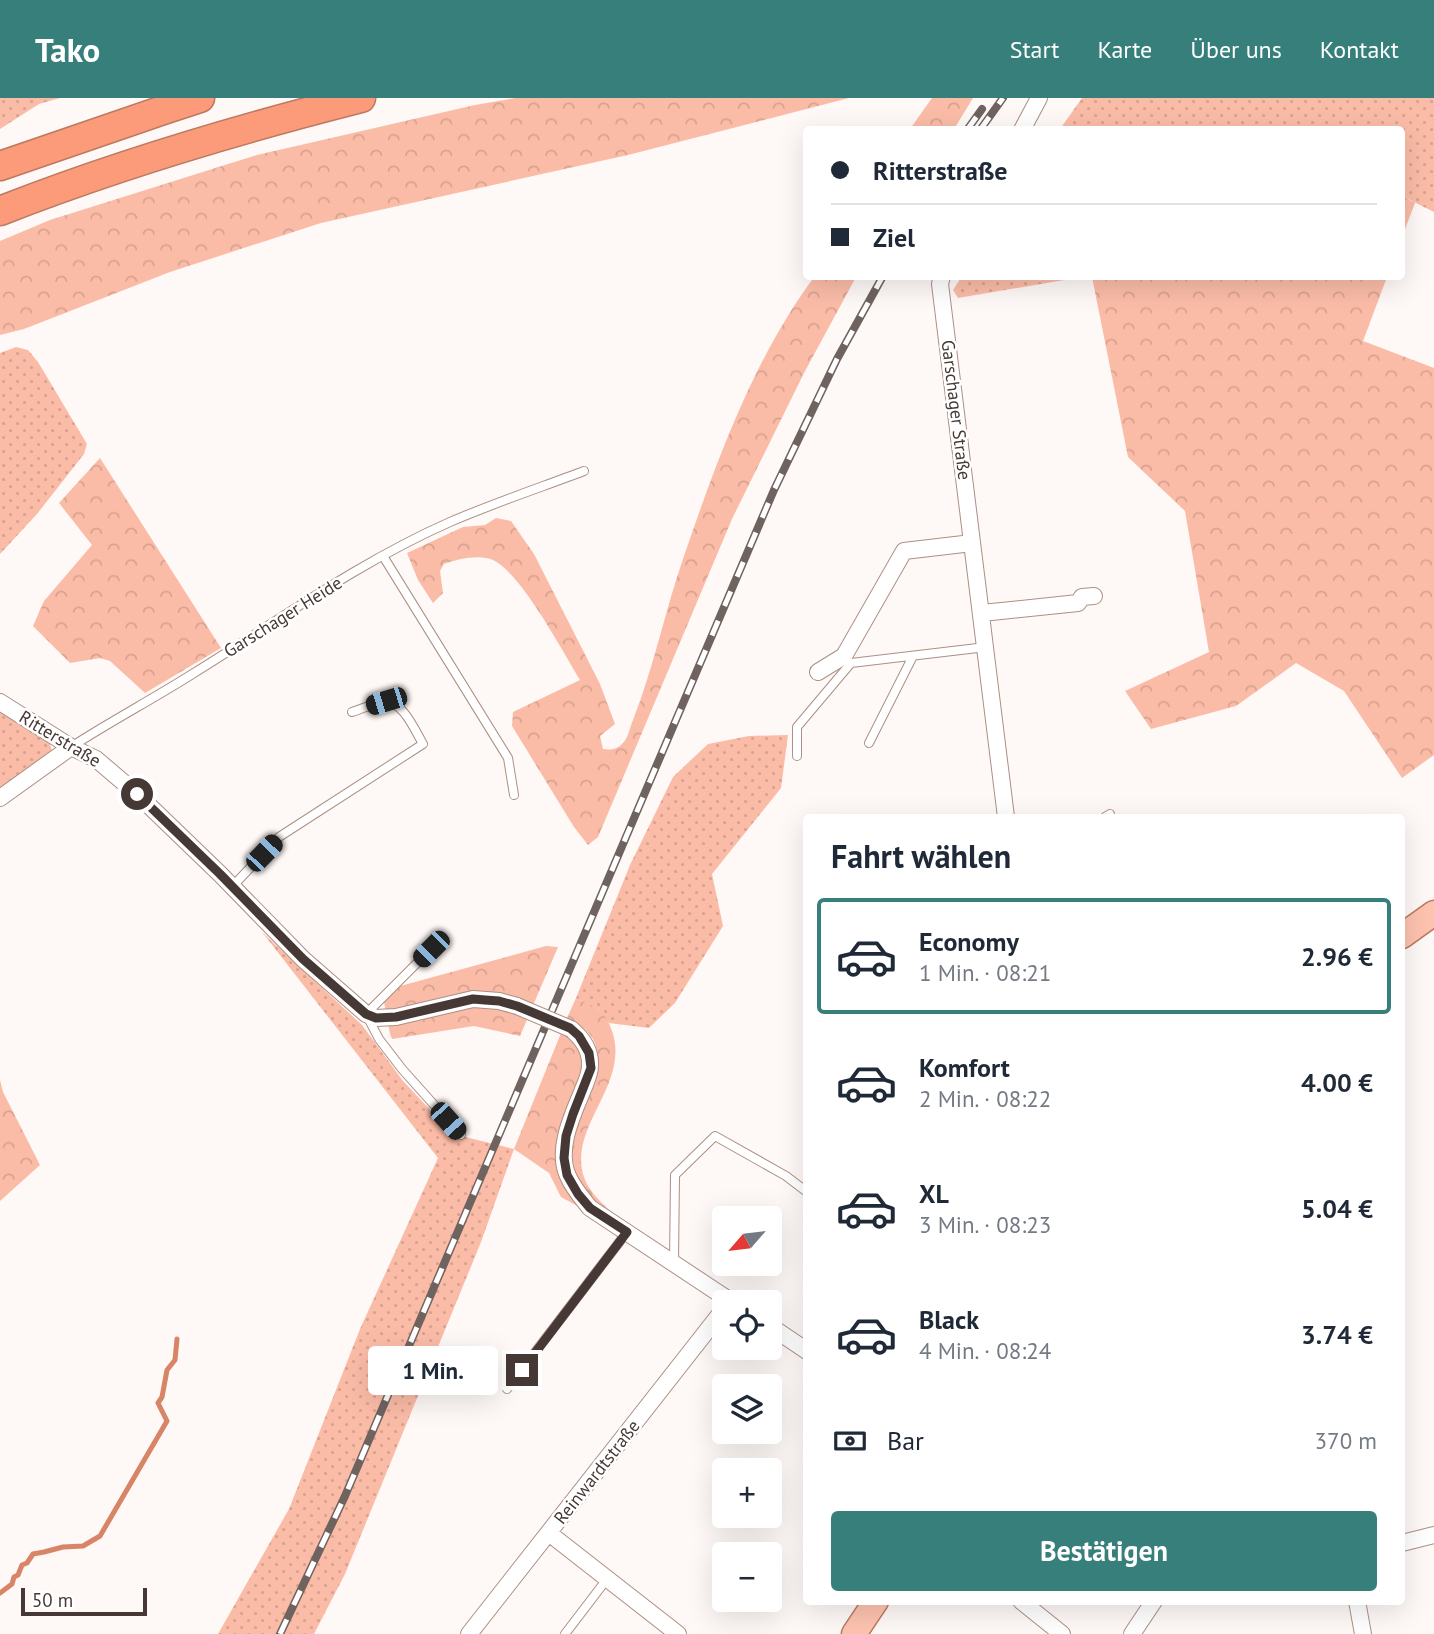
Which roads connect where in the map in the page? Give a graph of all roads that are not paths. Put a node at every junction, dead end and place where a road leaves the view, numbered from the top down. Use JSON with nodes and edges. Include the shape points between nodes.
{"nodes":[{"id":1,"x":200,"y":98,"type":"edge"},
{"id":2,"x":361,"y":98,"type":"edge"},
{"id":3,"x":1039,"y":98,"type":"edge"},
{"id":4,"x":1023,"y":126,"type":"edge"},
{"id":5,"x":0,"y":166,"type":"edge"},
{"id":6,"x":0,"y":211,"type":"edge"},
{"id":7,"x":941,"y":280,"type":"edge"},
{"id":8,"x":584,"y":471,"type":"dead end"},
{"id":9,"x":972,"y":543,"type":"junction"},
{"id":10,"x":383,"y":556,"type":"junction"},
{"id":11,"x":1094,"y":596,"type":"dead end"},
{"id":12,"x":982,"y":613,"type":"junction"},
{"id":13,"x":986,"y":647,"type":"junction"},
{"id":14,"x":913,"y":656,"type":"junction"},
{"id":15,"x":818,"y":672,"type":"dead end"},
{"id":16,"x":0,"y":702,"type":"edge"},
{"id":17,"x":352,"y":712,"type":"dead end"},
{"id":18,"x":869,"y":743,"type":"dead end"},
{"id":19,"x":71,"y":747,"type":"junction"},
{"id":20,"x":797,"y":756,"type":"dead end"},
{"id":21,"x":514,"y":795,"type":"dead end"},
{"id":22,"x":0,"y":798,"type":"edge"},
{"id":23,"x":1006,"y":814,"type":"edge"},
{"id":24,"x":232,"y":887,"type":"junction"},
{"id":25,"x":1434,"y":913,"type":"edge"},
{"id":26,"x":1405,"y":934,"type":"edge"},
{"id":27,"x":443,"y":939,"type":"dead end"},
{"id":28,"x":366,"y":1014,"type":"junction"},
{"id":29,"x":461,"y":1135,"type":"dead end"},
{"id":30,"x":803,"y":1189,"type":"edge"},
{"id":31,"x":627,"y":1232,"type":"junction"},
{"id":32,"x":674,"y":1262,"type":"junction"},
{"id":33,"x":714,"y":1290,"type":"edge"},
{"id":34,"x":712,"y":1325,"type":"edge"},
{"id":35,"x":782,"y":1334,"type":"edge"},
{"id":36,"x":803,"y":1348,"type":"edge"},
{"id":37,"x":507,"y":1389,"type":"dead end"},
{"id":38,"x":550,"y":1534,"type":"junction"},
{"id":39,"x":1434,"y":1535,"type":"edge"},
{"id":40,"x":1405,"y":1542,"type":"edge"},
{"id":41,"x":607,"y":1579,"type":"junction"},
{"id":42,"x":873,"y":1605,"type":"edge"},
{"id":43,"x":1026,"y":1605,"type":"edge"},
{"id":44,"x":1151,"y":1605,"type":"edge"},
{"id":45,"x":1358,"y":1605,"type":"edge"},
{"id":46,"x":469,"y":1634,"type":"edge"},
{"id":47,"x":565,"y":1634,"type":"edge"},
{"id":48,"x":678,"y":1634,"type":"edge"},
{"id":49,"x":854,"y":1634,"type":"edge"},
{"id":50,"x":1062,"y":1634,"type":"edge"},
{"id":51,"x":1132,"y":1634,"type":"edge"},
{"id":52,"x":1363,"y":1634,"type":"edge"}],
"edges":[{"from":1,"to":5,"type":"highway"},
{"from":2,"to":6,"type":"highway","via":[[170,152]]},
{"from":3,"to":4,"type":"street"},
{"from":7,"to":9,"type":"street","name":"Garschager Straße"},
{"from":8,"to":10,"type":"lane","name":"Garschager Heide","via":[[450,523]]},
{"from":9,"to":12,"type":"street","name":"Garschager Straße"},
{"from":9,"to":15,"type":"street","via":[[904,551],[844,656]]},
{"from":10,"to":19,"type":"lane","name":"Garschager Heide"},
{"from":10,"to":21,"type":"lane","via":[[508,758]]},
{"from":11,"to":12,"type":"street","via":[[1082,597],[1078,603]]},
{"from":12,"to":13,"type":"street","name":"Garschager Straße"},
{"from":13,"to":14,"type":"lane"},
{"from":13,"to":23,"type":"street","name":"Garschager Straße"},
{"from":14,"to":18,"type":"lane"},
{"from":14,"to":20,"type":"lane","via":[[851,663],[797,727]]},
{"from":16,"to":19,"type":"street","name":"Ritterstraße"},
{"from":17,"to":24,"type":"lane","via":[[386,701],[395,704],[423,744],[279,837]]},
{"from":19,"to":22,"type":"street","name":"Garschager Heide"},
{"from":19,"to":24,"type":"street","name":"Ritterstraße","via":[[96,758]]},
{"from":24,"to":28,"type":"street","name":"Ritterstraße"},
{"from":25,"to":26,"type":"main road"},
{"from":27,"to":28,"type":"lane"},
{"from":28,"to":29,"type":"lane","via":[[402,1069]]},
{"from":28,"to":31,"type":"street","bridge":true,"via":[[396,1017],[473,999],[517,1006],[570,1028],[589,1053],[591,1068],[566,1136],[567,1175],[590,1208]]},
{"from":30,"to":32,"type":"lane","via":[[715,1136],[675,1175]]},
{"from":31,"to":32,"type":"street"},
{"from":31,"to":37,"type":"lane"},
{"from":32,"to":33,"type":"street"},
{"from":34,"to":38,"type":"street","name":"Reinwardtstraße"},
{"from":35,"to":36,"type":"street"},
{"from":38,"to":41,"type":"street"},
{"from":38,"to":46,"type":"street","name":"Reinwardtstraße"},
{"from":39,"to":40,"type":"street"},
{"from":41,"to":47,"type":"lane"},
{"from":41,"to":48,"type":"street"},
{"from":42,"to":49,"type":"main road"},
{"from":43,"to":50,"type":"street"},
{"from":44,"to":51,"type":"street"},
{"from":45,"to":52,"type":"street"}]}
